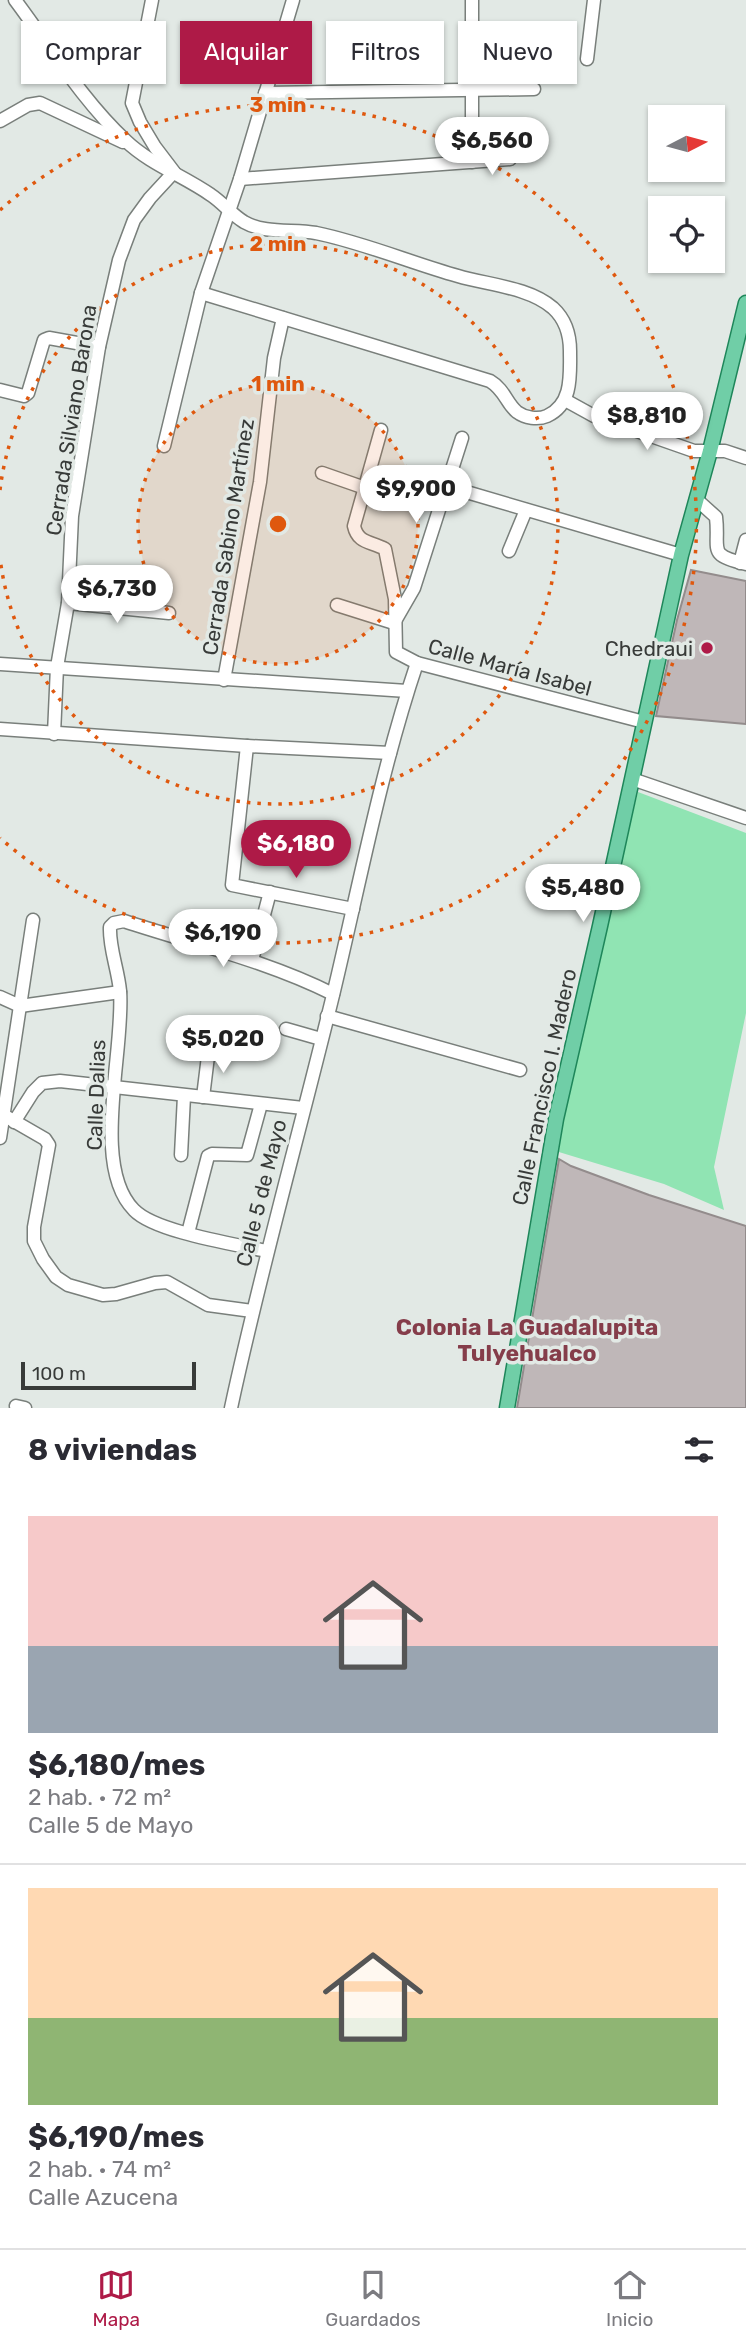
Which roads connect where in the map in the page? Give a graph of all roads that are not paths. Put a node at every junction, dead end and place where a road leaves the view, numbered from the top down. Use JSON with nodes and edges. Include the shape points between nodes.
{"nodes":[{"id":1,"x":15,"y":0,"type":"edge"},
{"id":2,"x":152,"y":0,"type":"edge"},
{"id":3,"x":293,"y":0,"type":"edge"},
{"id":4,"x":472,"y":0,"type":"edge"},
{"id":5,"x":594,"y":0,"type":"edge"},
{"id":6,"x":587,"y":59,"type":"dead end"},
{"id":7,"x":534,"y":89,"type":"dead end"},
{"id":8,"x":472,"y":90,"type":"junction"},
{"id":9,"x":265,"y":93,"type":"junction"},
{"id":10,"x":0,"y":121,"type":"edge"},
{"id":11,"x":128,"y":144,"type":"junction"},
{"id":12,"x":510,"y":159,"type":"dead end"},
{"id":13,"x":472,"y":162,"type":"junction"},
{"id":14,"x":174,"y":172,"type":"junction"},
{"id":15,"x":240,"y":179,"type":"junction"},
{"id":16,"x":228,"y":211,"type":"junction"},
{"id":17,"x":201,"y":293,"type":"junction"},
{"id":18,"x":746,"y":303,"type":"edge"},
{"id":19,"x":284,"y":318,"type":"junction"},
{"id":20,"x":99,"y":347,"type":"junction"},
{"id":21,"x":0,"y":390,"type":"edge"},
{"id":22,"x":565,"y":400,"type":"junction"},
{"id":23,"x":381,"y":430,"type":"dead end"},
{"id":24,"x":462,"y":438,"type":"dead end"},
{"id":25,"x":164,"y":446,"type":"dead end"},
{"id":26,"x":710,"y":451,"type":"junction"},
{"id":27,"x":746,"y":458,"type":"edge"},
{"id":28,"x":322,"y":473,"type":"dead end"},
{"id":29,"x":446,"y":486,"type":"junction"},
{"id":30,"x":365,"y":488,"type":"junction"},
{"id":31,"x":696,"y":499,"type":"junction"},
{"id":32,"x":526,"y":510,"type":"junction"},
{"id":33,"x":746,"y":540,"type":"edge"},
{"id":34,"x":509,"y":551,"type":"dead end"},
{"id":35,"x":681,"y":555,"type":"junction"},
{"id":36,"x":743,"y":564,"type":"edge"},
{"id":37,"x":68,"y":603,"type":"junction"},
{"id":38,"x":337,"y":604,"type":"dead end"},
{"id":39,"x":169,"y":614,"type":"dead end"},
{"id":40,"x":394,"y":623,"type":"junction"},
{"id":41,"x":416,"y":663,"type":"junction"},
{"id":42,"x":0,"y":664,"type":"edge"},
{"id":43,"x":57,"y":667,"type":"junction"},
{"id":44,"x":225,"y":680,"type":"junction"},
{"id":45,"x":407,"y":691,"type":"junction"},
{"id":46,"x":644,"y":722,"type":"junction"},
{"id":47,"x":0,"y":729,"type":"edge"},
{"id":48,"x":54,"y":734,"type":"junction"},
{"id":49,"x":247,"y":746,"type":"junction"},
{"id":50,"x":390,"y":753,"type":"junction"},
{"id":51,"x":632,"y":779,"type":"junction"},
{"id":52,"x":746,"y":818,"type":"edge"},
{"id":53,"x":270,"y":892,"type":"junction"},
{"id":54,"x":353,"y":909,"type":"junction"},
{"id":55,"x":33,"y":920,"type":"dead end"},
{"id":56,"x":252,"y":960,"type":"junction"},
{"id":57,"x":120,"y":992,"type":"junction"},
{"id":58,"x":333,"y":994,"type":"junction"},
{"id":59,"x":0,"y":997,"type":"edge"},
{"id":60,"x":20,"y":1006,"type":"junction"},
{"id":61,"x":327,"y":1016,"type":"junction"},
{"id":62,"x":286,"y":1029,"type":"dead end"},
{"id":63,"x":321,"y":1039,"type":"junction"},
{"id":64,"x":209,"y":1048,"type":"dead end"},
{"id":65,"x":520,"y":1070,"type":"dead end"},
{"id":66,"x":115,"y":1087,"type":"junction"},
{"id":67,"x":184,"y":1096,"type":"junction"},
{"id":68,"x":203,"y":1097,"type":"junction"},
{"id":69,"x":261,"y":1104,"type":"junction"},
{"id":70,"x":303,"y":1108,"type":"junction"},
{"id":71,"x":6,"y":1116,"type":"edge"},
{"id":72,"x":0,"y":1138,"type":"edge"},
{"id":73,"x":181,"y":1155,"type":"dead end"},
{"id":74,"x":188,"y":1234,"type":"junction"},
{"id":75,"x":266,"y":1251,"type":"junction"},
{"id":76,"x":252,"y":1311,"type":"junction"},
{"id":77,"x":230,"y":1408,"type":"edge"},
{"id":78,"x":507,"y":1408,"type":"edge"}],
"edges":[{"from":1,"to":11,"type":"street","via":[[89,102]]},
{"from":2,"to":14,"type":"street","via":[[132,103]]},
{"from":3,"to":9,"type":"street"},
{"from":4,"to":8,"type":"street"},
{"from":5,"to":6,"type":"street"},
{"from":7,"to":8,"type":"street"},
{"from":8,"to":9,"type":"street"},
{"from":8,"to":13,"type":"street"},
{"from":9,"to":15,"type":"street"},
{"from":10,"to":11,"type":"street","via":[[40,103]]},
{"from":11,"to":14,"type":"street"},
{"from":12,"to":13,"type":"street"},
{"from":13,"to":15,"type":"street"},
{"from":14,"to":16,"type":"street"},
{"from":14,"to":20,"type":"street","name":"Cerrada Silviano Barona","via":[[134,220],[119,260]]},
{"from":15,"to":16,"type":"street"},
{"from":16,"to":17,"type":"street"},
{"from":16,"to":22,"type":"street","via":[[257,228],[343,240],[534,296],[565,323],[570,346]]},
{"from":17,"to":19,"type":"street"},
{"from":17,"to":25,"type":"street"},
{"from":18,"to":26,"type":"main road","name":"Calle Francisco I. Madero"},
{"from":19,"to":22,"type":"street","via":[[490,381],[500,387],[515,411],[524,415],[543,418]]},
{"from":19,"to":44,"type":"street","name":"Cerrada Sabino Martínez"},
{"from":20,"to":21,"type":"street","via":[[44,340],[28,393]]},
{"from":20,"to":37,"type":"street","name":"Cerrada Silviano Barona","via":[[72,516]]},
{"from":22,"to":26,"type":"street","via":[[594,416],[694,451]]},
{"from":23,"to":30,"type":"street"},
{"from":24,"to":29,"type":"street"},
{"from":26,"to":27,"type":"street"},
{"from":26,"to":31,"type":"main road","name":"Calle Francisco I. Madero"},
{"from":28,"to":30,"type":"street"},
{"from":29,"to":32,"type":"street"},
{"from":29,"to":40,"type":"street","via":[[414,589]]},
{"from":30,"to":40,"type":"street","via":[[354,526],[362,541],[385,549]]},
{"from":31,"to":35,"type":"main road","name":"Calle Francisco I. Madero"},
{"from":31,"to":36,"type":"street","via":[[716,517],[718,553]]},
{"from":32,"to":34,"type":"street"},
{"from":32,"to":35,"type":"street"},
{"from":33,"to":36,"type":"street"},
{"from":35,"to":46,"type":"main road","name":"Calle Francisco I. Madero"},
{"from":37,"to":39,"type":"street"},
{"from":37,"to":43,"type":"street","name":"Cerrada Silviano Barona"},
{"from":38,"to":40,"type":"street"},
{"from":40,"to":41,"type":"street","name":"Calle María Isabel","via":[[396,652]]},
{"from":41,"to":45,"type":"street","name":"Calle 5 de Mayo"},
{"from":41,"to":46,"type":"street","name":"Calle María Isabel"},
{"from":42,"to":43,"type":"street"},
{"from":43,"to":44,"type":"street"},
{"from":43,"to":48,"type":"street","name":"Cerrada Silviano Barona"},
{"from":44,"to":45,"type":"street"},
{"from":45,"to":50,"type":"street","name":"Calle 5 de Mayo"},
{"from":46,"to":51,"type":"main road","name":"Calle Francisco I. Madero"},
{"from":47,"to":48,"type":"street"},
{"from":48,"to":49,"type":"street"},
{"from":49,"to":50,"type":"street"},
{"from":49,"to":53,"type":"street","via":[[232,885]]},
{"from":50,"to":54,"type":"street","name":"Calle 5 de Mayo"},
{"from":51,"to":52,"type":"street"},
{"from":51,"to":78,"type":"main road","name":"Calle Francisco I. Madero","via":[[556,1119]]},
{"from":53,"to":54,"type":"street"},
{"from":53,"to":56,"type":"street"},
{"from":54,"to":58,"type":"street","name":"Calle 5 de Mayo"},
{"from":55,"to":60,"type":"street"},
{"from":56,"to":57,"type":"street","name":"Calle Dalias","via":[[124,921],[114,923],[110,934]]},
{"from":56,"to":58,"type":"street"},
{"from":57,"to":60,"type":"street"},
{"from":57,"to":66,"type":"street","name":"Calle Dalias"},
{"from":58,"to":61,"type":"street","name":"Calle 5 de Mayo"},
{"from":59,"to":60,"type":"street"},
{"from":60,"to":71,"type":"street"},
{"from":61,"to":63,"type":"street","name":"Calle 5 de Mayo"},
{"from":61,"to":65,"type":"street"},
{"from":62,"to":63,"type":"street"},
{"from":63,"to":70,"type":"street","name":"Calle 5 de Mayo"},
{"from":64,"to":68,"type":"street"},
{"from":66,"to":67,"type":"street"},
{"from":66,"to":71,"type":"street","via":[[42,1083]]},
{"from":66,"to":74,"type":"street","name":"Calle Dalias","via":[[113,1163],[122,1192],[134,1210],[149,1220]]},
{"from":67,"to":68,"type":"street"},
{"from":67,"to":73,"type":"street"},
{"from":68,"to":69,"type":"street"},
{"from":69,"to":70,"type":"street"},
{"from":69,"to":74,"type":"street","via":[[247,1155],[208,1156]]},
{"from":70,"to":75,"type":"street","name":"Calle 5 de Mayo"},
{"from":71,"to":72,"type":"street"},
{"from":71,"to":76,"type":"street","via":[[49,1145],[34,1241],[56,1277],[103,1294],[167,1282],[208,1305]]},
{"from":74,"to":75,"type":"street","name":"Calle Dalias"},
{"from":75,"to":76,"type":"street","name":"Calle 5 de Mayo"},
{"from":76,"to":77,"type":"street","name":"Calle 5 de Mayo"}]}
